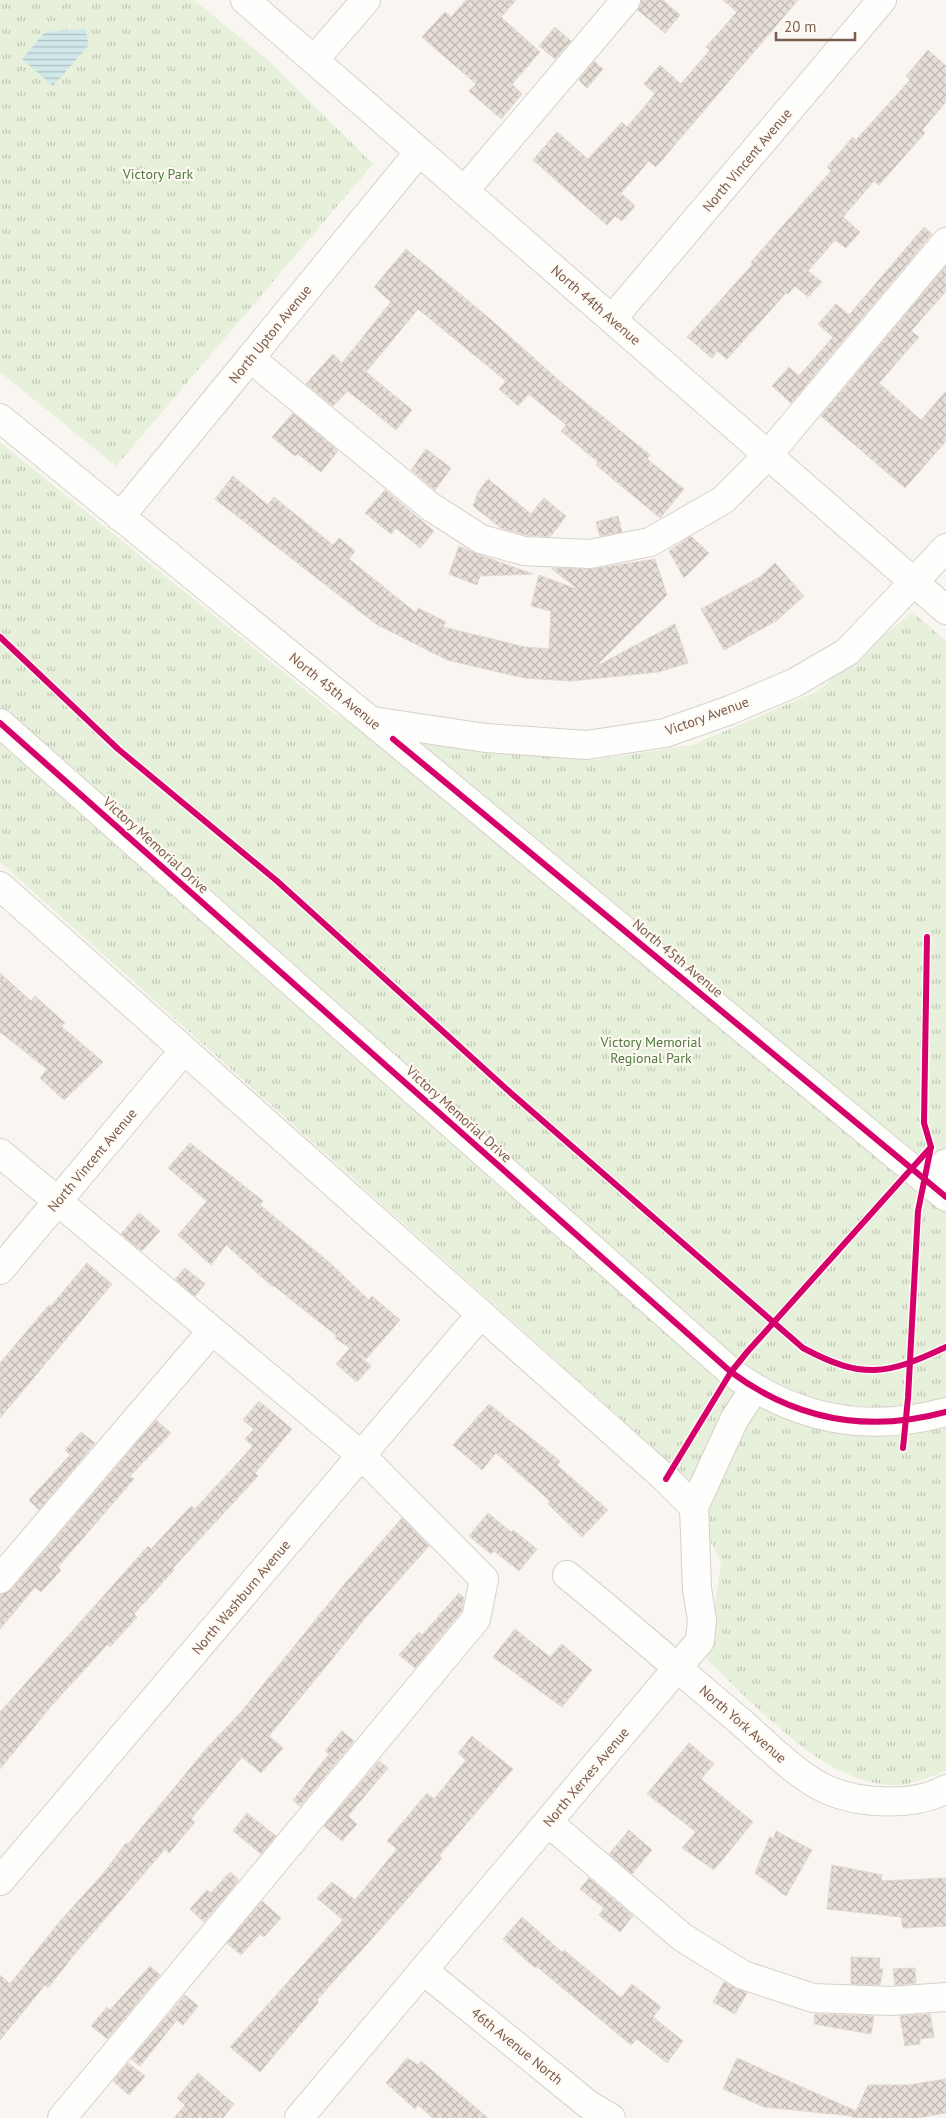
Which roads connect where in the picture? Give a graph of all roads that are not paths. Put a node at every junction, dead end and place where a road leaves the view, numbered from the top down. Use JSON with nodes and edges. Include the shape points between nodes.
{"nodes":[{"id":1,"x":245,"y":0,"type":"edge"},
{"id":2,"x":366,"y":0,"type":"edge"},
{"id":3,"x":626,"y":0,"type":"edge"},
{"id":4,"x":882,"y":0,"type":"edge"},
{"id":5,"x":314,"y":60,"type":"junction"},
{"id":6,"x":419,"y":152,"type":"junction"},
{"id":7,"x":464,"y":191,"type":"junction"},
{"id":8,"x":946,"y":242,"type":"edge"},
{"id":9,"x":612,"y":319,"type":"junction"},
{"id":10,"x":250,"y":358,"type":"junction"},
{"id":11,"x":0,"y":418,"type":"edge"},
{"id":12,"x":768,"y":455,"type":"junction"},
{"id":13,"x":120,"y":517,"type":"junction"},
{"id":14,"x":946,"y":548,"type":"edge"},
{"id":15,"x":914,"y":583,"type":"junction"},
{"id":16,"x":946,"y":610,"type":"edge"},
{"id":17,"x":372,"y":721,"type":"junction"},
{"id":18,"x":0,"y":723,"type":"edge"},
{"id":19,"x":0,"y":886,"type":"edge"},
{"id":20,"x":184,"y":1050,"type":"junction"},
{"id":21,"x":0,"y":1153,"type":"edge"},
{"id":22,"x":946,"y":1163,"type":"edge"},
{"id":23,"x":938,"y":1190,"type":"edge"},
{"id":24,"x":57,"y":1202,"type":"junction"},
{"id":25,"x":0,"y":1270,"type":"edge"},
{"id":26,"x":481,"y":1314,"type":"junction"},
{"id":27,"x":211,"y":1332,"type":"junction"},
{"id":28,"x":754,"y":1389,"type":"junction"},
{"id":29,"x":946,"y":1412,"type":"edge"},
{"id":30,"x":361,"y":1456,"type":"junction"},
{"id":31,"x":694,"y":1507,"type":"junction"},
{"id":32,"x":567,"y":1575,"type":"dead end"},
{"id":33,"x":0,"y":1579,"type":"edge"},
{"id":34,"x":678,"y":1668,"type":"junction"},
{"id":35,"x":946,"y":1789,"type":"edge"},
{"id":36,"x":549,"y":1823,"type":"junction"},
{"id":37,"x":0,"y":1880,"type":"edge"},
{"id":38,"x":424,"y":1970,"type":"junction"},
{"id":39,"x":946,"y":1997,"type":"edge"},
{"id":40,"x":62,"y":2118,"type":"edge"},
{"id":41,"x":300,"y":2118,"type":"edge"},
{"id":42,"x":611,"y":2118,"type":"edge"}],
"edges":[{"from":1,"to":5,"type":"street","name":"North 44th Avenue"},
{"from":2,"to":5,"type":"street"},
{"from":3,"to":7,"type":"street"},
{"from":4,"to":9,"type":"street","name":"North Vincent Avenue"},
{"from":5,"to":6,"type":"street","name":"North 44th Avenue"},
{"from":6,"to":7,"type":"street","name":"North 44th Avenue"},
{"from":6,"to":10,"type":"street","name":"North Upton Avenue"},
{"from":7,"to":9,"type":"street","name":"North 44th Avenue"},
{"from":8,"to":12,"type":"street"},
{"from":9,"to":12,"type":"street","name":"North 44th Avenue"},
{"from":10,"to":12,"type":"street","via":[[430,507],[481,539],[524,551],[590,554],[650,542],[723,500]]},
{"from":10,"to":13,"type":"street","name":"North Upton Avenue"},
{"from":11,"to":13,"type":"street","name":"North 45th Avenue"},
{"from":12,"to":15,"type":"street","name":"North 44th Avenue"},
{"from":13,"to":17,"type":"street","name":"North 45th Avenue"},
{"from":14,"to":15,"type":"street"},
{"from":15,"to":16,"type":"street","name":"North 44th Avenue"},
{"from":15,"to":17,"type":"street","name":"Victory Avenue","via":[[847,652],[794,683],[665,733],[587,745],[486,738]]},
{"from":17,"to":23,"type":"street","name":"North 45th Avenue"},
{"from":18,"to":28,"type":"street","name":"Victory Memorial Drive","via":[[716,1359]]},
{"from":19,"to":20,"type":"street"},
{"from":20,"to":24,"type":"street","name":"North Vincent Avenue"},
{"from":20,"to":26,"type":"street"},
{"from":21,"to":24,"type":"street"},
{"from":22,"to":23,"type":"street"},
{"from":24,"to":25,"type":"street","name":"North Vincent Avenue"},
{"from":24,"to":27,"type":"street"},
{"from":26,"to":30,"type":"street","name":"North Washburn Avenue"},
{"from":26,"to":31,"type":"street"},
{"from":27,"to":30,"type":"street"},
{"from":27,"to":33,"type":"street"},
{"from":28,"to":29,"type":"street","name":"Victory Memorial Drive","via":[[836,1420],[904,1421]]},
{"from":28,"to":31,"type":"street","name":"North Xerxes Avenue","via":[[734,1420]]},
{"from":30,"to":37,"type":"street","name":"North Washburn Avenue"},
{"from":30,"to":40,"type":"street","via":[[484,1579],[476,1619]]},
{"from":31,"to":34,"type":"street","name":"North Xerxes Avenue","via":[[697,1589],[702,1620],[700,1641]]},
{"from":32,"to":34,"type":"street","name":"North York Avenue"},
{"from":34,"to":35,"type":"street","name":"North York Avenue","via":[[795,1769],[827,1790],[864,1800],[902,1802],[938,1794]]},
{"from":34,"to":36,"type":"street","name":"North Xerxes Avenue"},
{"from":36,"to":38,"type":"street","name":"North Xerxes Avenue"},
{"from":36,"to":39,"type":"street","via":[[682,1937],[743,1975],[813,1998],[891,2001]]},
{"from":38,"to":41,"type":"street","name":"North Xerxes Avenue"},
{"from":38,"to":42,"type":"street","name":"46th Avenue North","via":[[589,2105]]}]}
